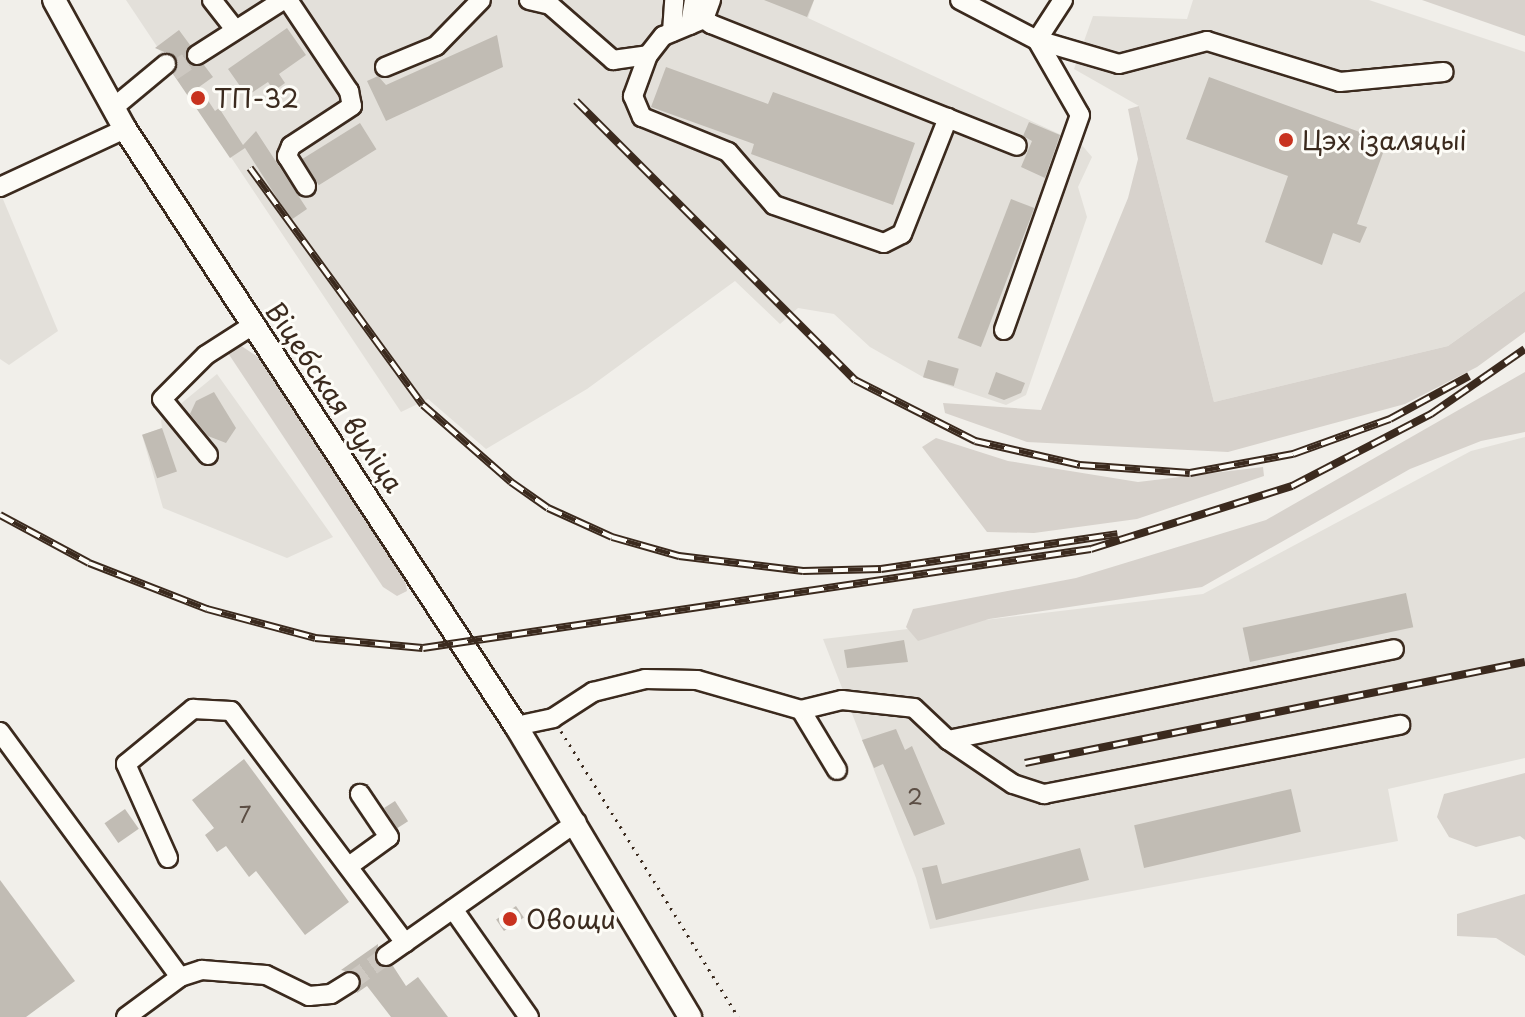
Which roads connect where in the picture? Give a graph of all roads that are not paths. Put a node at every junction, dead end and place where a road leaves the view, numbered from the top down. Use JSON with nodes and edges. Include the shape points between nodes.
{"nodes":[{"id":1,"x":54,"y":0,"type":"edge"},
{"id":2,"x":212,"y":0,"type":"edge"},
{"id":3,"x":286,"y":0,"type":"edge"},
{"id":4,"x":481,"y":0,"type":"edge"},
{"id":5,"x":529,"y":0,"type":"edge"},
{"id":6,"x":674,"y":0,"type":"edge"},
{"id":7,"x":694,"y":0,"type":"edge"},
{"id":8,"x":711,"y":0,"type":"edge"},
{"id":9,"x":960,"y":0,"type":"edge"},
{"id":10,"x":1060,"y":1,"type":"edge"},
{"id":11,"x":697,"y":22,"type":"junction"},
{"id":12,"x":225,"y":32,"type":"junction"},
{"id":13,"x":672,"y":32,"type":"junction"},
{"id":14,"x":1037,"y":40,"type":"junction"},
{"id":15,"x":194,"y":50,"type":"tunnel mouth"},
{"id":16,"x":648,"y":55,"type":"junction"},
{"id":17,"x":385,"y":67,"type":"dead end"},
{"id":18,"x":169,"y":68,"type":"tunnel mouth"},
{"id":19,"x":1444,"y":72,"type":"dead end"},
{"id":20,"x":113,"y":108,"type":"junction"},
{"id":21,"x":948,"y":118,"type":"junction"},
{"id":22,"x":125,"y":129,"type":"junction"},
{"id":23,"x":1017,"y":146,"type":"dead end"},
{"id":24,"x":306,"y":186,"type":"dead end"},
{"id":25,"x":0,"y":187,"type":"edge"},
{"id":26,"x":253,"y":325,"type":"junction"},
{"id":27,"x":1004,"y":330,"type":"dead end"},
{"id":28,"x":208,"y":455,"type":"dead end"},
{"id":29,"x":1394,"y":649,"type":"dead end"},
{"id":30,"x":801,"y":710,"type":"junction"},
{"id":31,"x":1400,"y":725,"type":"dead end"},
{"id":32,"x":516,"y":726,"type":"junction"},
{"id":33,"x":0,"y":732,"type":"edge"},
{"id":34,"x":948,"y":740,"type":"junction"},
{"id":35,"x":837,"y":770,"type":"dead end"},
{"id":36,"x":360,"y":794,"type":"dead end"},
{"id":37,"x":577,"y":822,"type":"junction"},
{"id":38,"x":168,"y":858,"type":"dead end"},
{"id":39,"x":349,"y":866,"type":"junction"},
{"id":40,"x":453,"y":909,"type":"junction"},
{"id":41,"x":405,"y":943,"type":"junction"},
{"id":42,"x":386,"y":956,"type":"tunnel mouth"},
{"id":43,"x":180,"y":977,"type":"junction"},
{"id":44,"x":350,"y":982,"type":"tunnel mouth"},
{"id":45,"x":126,"y":1017,"type":"edge"},
{"id":46,"x":529,"y":1017,"type":"edge"},
{"id":47,"x":690,"y":1017,"type":"edge"}],
"edges":[{"from":1,"to":20,"type":"main road","name":"Віцебская вуліца"},
{"from":2,"to":12,"type":"lane"},
{"from":3,"to":12,"type":"lane"},
{"from":3,"to":24,"type":"lane","via":[[349,91],[352,106],[291,146],[287,156]]},
{"from":4,"to":17,"type":"lane","via":[[436,46]]},
{"from":5,"to":16,"type":"lane","via":[[550,5],[613,60]]},
{"from":6,"to":13,"type":"lane"},
{"from":7,"to":11,"type":"lane"},
{"from":8,"to":11,"type":"lane"},
{"from":9,"to":14,"type":"lane"},
{"from":10,"to":14,"type":"lane"},
{"from":11,"to":13,"type":"lane"},
{"from":11,"to":21,"type":"lane"},
{"from":12,"to":15,"type":"lane"},
{"from":13,"to":16,"type":"lane"},
{"from":14,"to":19,"type":"lane","via":[[1119,64],[1207,41],[1340,82]]},
{"from":14,"to":27,"type":"lane","via":[[1080,115],[1079,128]]},
{"from":16,"to":21,"type":"lane","via":[[633,96],[642,117],[728,152],[774,205],[884,243],[902,234]]},
{"from":18,"to":20,"type":"lane"},
{"from":20,"to":22,"type":"main road","name":"Віцебская вуліца"},
{"from":21,"to":23,"type":"lane"},
{"from":22,"to":25,"type":"lane"},
{"from":22,"to":26,"type":"main road","name":"Віцебская вуліца"},
{"from":26,"to":28,"type":"lane","via":[[206,355],[162,399]]},
{"from":26,"to":32,"type":"main road","name":"Віцебская вуліца"},
{"from":29,"to":34,"type":"lane"},
{"from":30,"to":32,"type":"lane","via":[[697,680],[645,679],[593,692],[553,718]]},
{"from":30,"to":34,"type":"lane","via":[[842,700],[914,708]]},
{"from":30,"to":35,"type":"lane"},
{"from":31,"to":34,"type":"lane","via":[[1044,794],[1013,784]]},
{"from":32,"to":37,"type":"main road","name":"Віцебская вуліца"},
{"from":33,"to":43,"type":"lane"},
{"from":36,"to":39,"type":"lane","via":[[389,837]]},
{"from":37,"to":40,"type":"lane"},
{"from":37,"to":47,"type":"main road","name":"Віцебская вуліца"},
{"from":38,"to":39,"type":"lane","via":[[126,764],[193,709],[213,706],[245,723]]},
{"from":39,"to":41,"type":"lane"},
{"from":40,"to":41,"type":"lane"},
{"from":40,"to":46,"type":"lane"},
{"from":41,"to":42,"type":"lane"},
{"from":43,"to":44,"type":"lane","via":[[202,970],[266,975],[309,996],[331,994]]},
{"from":43,"to":45,"type":"lane"}]}
